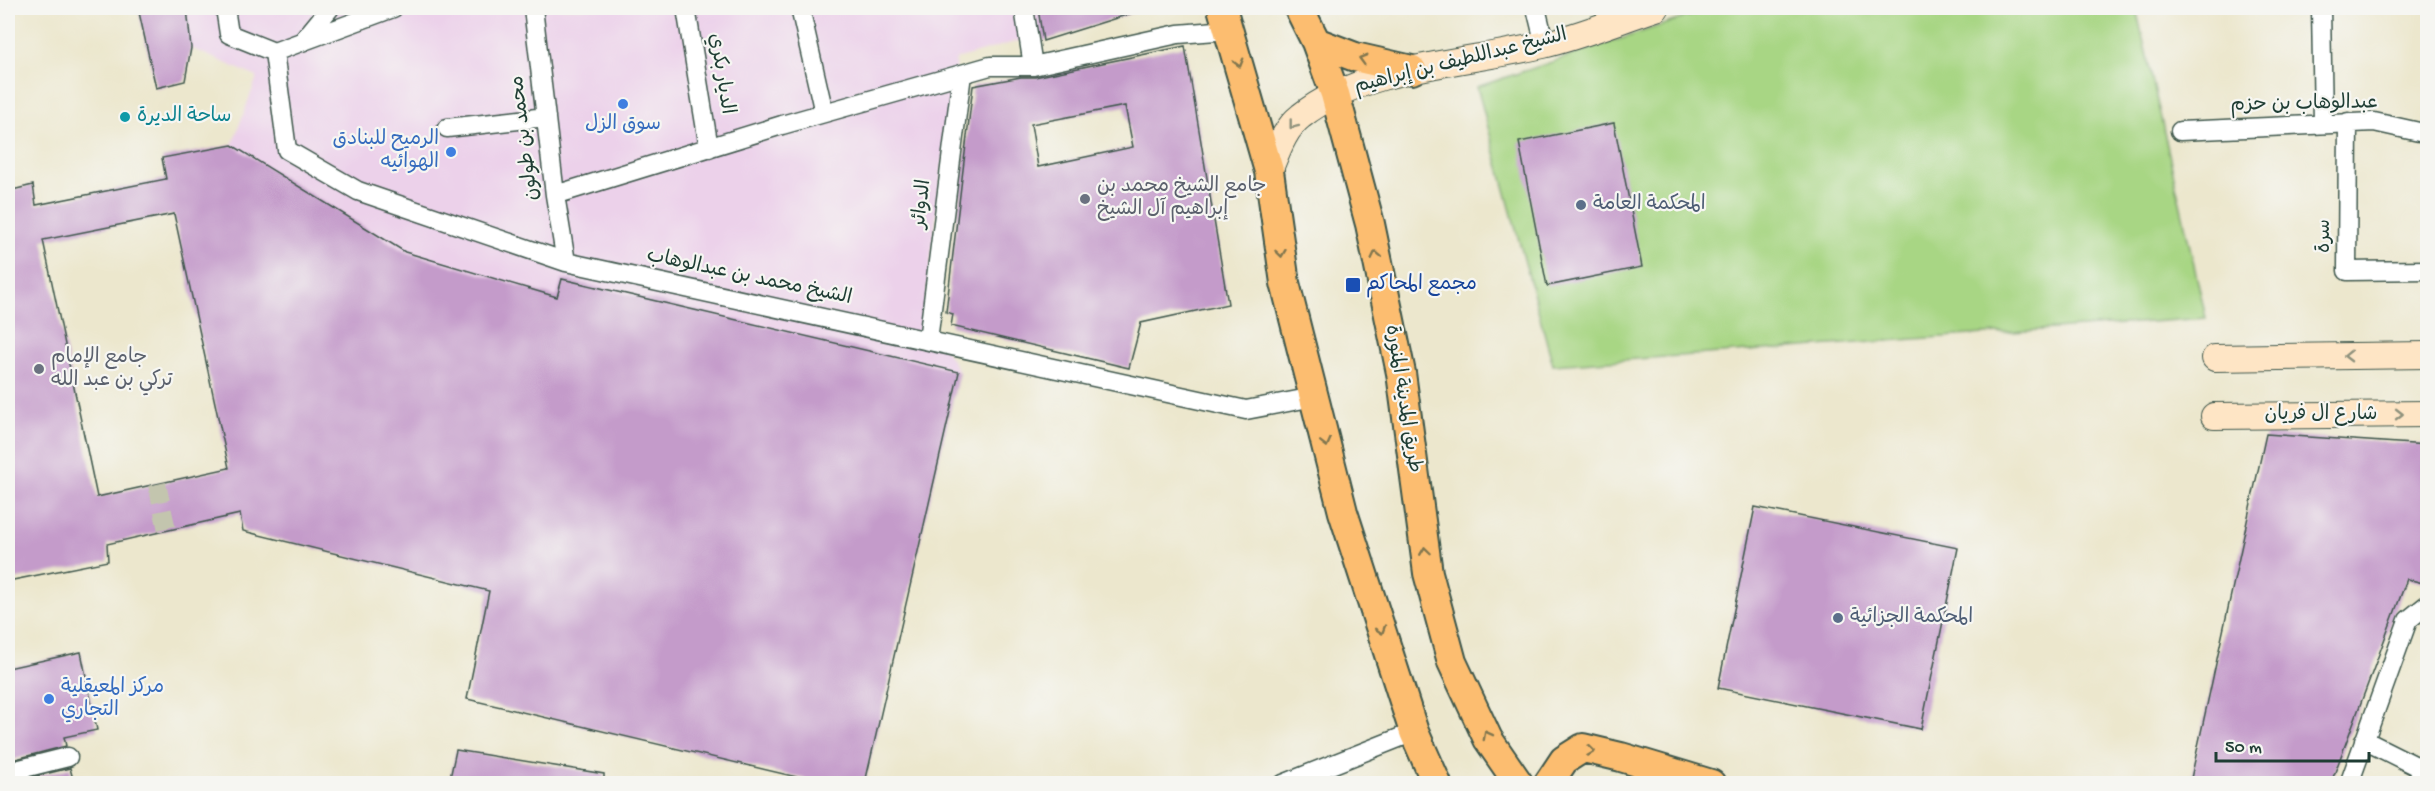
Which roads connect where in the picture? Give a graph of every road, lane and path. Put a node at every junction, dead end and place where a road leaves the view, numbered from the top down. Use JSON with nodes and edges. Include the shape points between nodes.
{"nodes":[{"id":1,"x":225,"y":8,"type":"edge"},
{"id":2,"x":330,"y":8,"type":"edge"},
{"id":3,"x":393,"y":8,"type":"edge"},
{"id":4,"x":533,"y":8,"type":"edge"},
{"id":5,"x":686,"y":8,"type":"edge"},
{"id":6,"x":800,"y":8,"type":"edge"},
{"id":7,"x":1024,"y":8,"type":"edge"},
{"id":8,"x":1299,"y":8,"type":"edge"},
{"id":9,"x":1536,"y":8,"type":"edge"},
{"id":10,"x":1656,"y":8,"type":"edge"},
{"id":11,"x":2321,"y":8,"type":"edge"},
{"id":12,"x":1225,"y":19,"type":"edge"},
{"id":13,"x":1316,"y":42,"type":"junction"},
{"id":14,"x":301,"y":44,"type":"junction"},
{"id":15,"x":1545,"y":45,"type":"junction"},
{"id":16,"x":274,"y":52,"type":"junction"},
{"id":17,"x":1033,"y":66,"type":"junction"},
{"id":18,"x":1412,"y":70,"type":"junction"},
{"id":19,"x":962,"y":74,"type":"junction"},
{"id":20,"x":1335,"y":94,"type":"junction"},
{"id":21,"x":824,"y":113,"type":"junction"},
{"id":22,"x":546,"y":117,"type":"junction"},
{"id":23,"x":2348,"y":122,"type":"junction"},
{"id":24,"x":2324,"y":123,"type":"junction"},
{"id":25,"x":447,"y":128,"type":"dead end"},
{"id":26,"x":2180,"y":131,"type":"dead end"},
{"id":27,"x":2427,"y":134,"type":"edge"},
{"id":28,"x":710,"y":148,"type":"junction"},
{"id":29,"x":1269,"y":171,"type":"junction"},
{"id":30,"x":555,"y":195,"type":"junction"},
{"id":31,"x":566,"y":262,"type":"junction"},
{"id":32,"x":2427,"y":270,"type":"edge"},
{"id":33,"x":928,"y":340,"type":"junction"},
{"id":34,"x":2427,"y":356,"type":"edge"},
{"id":35,"x":2215,"y":358,"type":"dead end"},
{"id":36,"x":1314,"y":397,"type":"junction"},
{"id":37,"x":2427,"y":414,"type":"edge"},
{"id":38,"x":2214,"y":416,"type":"dead end"},
{"id":39,"x":2427,"y":604,"type":"edge"},
{"id":40,"x":1414,"y":732,"type":"junction"},
{"id":41,"x":2364,"y":741,"type":"junction"},
{"id":42,"x":68,"y":757,"type":"dead end"},
{"id":43,"x":8,"y":772,"type":"edge"},
{"id":44,"x":2427,"y":772,"type":"edge"},
{"id":45,"x":1283,"y":783,"type":"edge"},
{"id":46,"x":1437,"y":783,"type":"edge"},
{"id":47,"x":1519,"y":783,"type":"edge"},
{"id":48,"x":1548,"y":783,"type":"edge"},
{"id":49,"x":1711,"y":783,"type":"edge"},
{"id":50,"x":2349,"y":783,"type":"edge"}],
"edges":[{"from":1,"to":16,"type":"street","via":[[229,34]]},
{"from":2,"to":14,"type":"street"},
{"from":3,"to":14,"type":"street"},
{"from":4,"to":22,"type":"street","name":"محمد بن طولون"},
{"from":5,"to":28,"type":"street","name":"الديار بكري"},
{"from":6,"to":21,"type":"street"},
{"from":7,"to":17,"type":"street"},
{"from":8,"to":13,"type":"main road","name":"طريق المدينة المنورة"},
{"from":9,"to":15,"type":"street"},
{"from":10,"to":15,"type":"street","name":"الشيخ عبداللطيف بن إبراهيم"},
{"from":11,"to":24,"type":"street"},
{"from":12,"to":17,"type":"street","via":[[1178,34]]},
{"from":12,"to":29,"type":"main road","one_way":true},
{"from":18,"to":13,"type":"main road","one_way":true,"via":[[1355,57]]},
{"from":13,"to":20,"type":"main road","name":"طريق المدينة المنورة"},
{"from":14,"to":16,"type":"street"},
{"from":15,"to":18,"type":"street","name":"الشيخ عبداللطيف بن إبراهيم"},
{"from":16,"to":31,"type":"street","name":"الشيخ محمد بن عبدالوهاب","via":[[287,150],[358,191]]},
{"from":17,"to":19,"type":"street","via":[[990,66]]},
{"from":18,"to":20,"type":"street","name":"الشيخ عبداللطيف بن إبراهيم"},
{"from":19,"to":21,"type":"street"},
{"from":19,"to":33,"type":"street","name":"الدوائر"},
{"from":20,"to":29,"type":"street","name":"الشيخ عبداللطيف بن إبراهيم","one_way":true,"via":[[1290,128]]},
{"from":47,"to":20,"type":"main road","name":"طريق المدينة المنورة","one_way":true,"via":[[1488,739],[1452,662],[1431,584],[1401,373],[1370,224]]},
{"from":21,"to":28,"type":"street"},
{"from":22,"to":25,"type":"street"},
{"from":22,"to":30,"type":"street","name":"محمد بن طولون"},
{"from":23,"to":24,"type":"street","name":"عبدالوهاب بن حزم"},
{"from":23,"to":27,"type":"street","name":"عبدالوهاب بن حزم","via":[[2374,122]]},
{"from":23,"to":32,"type":"street","name":"سرة","via":[[2347,271]]},
{"from":24,"to":26,"type":"street","name":"عبدالوهاب بن حزم"},
{"from":28,"to":30,"type":"street"},
{"from":29,"to":36,"type":"main road","one_way":true,"via":[[1285,283]]},
{"from":30,"to":31,"type":"street","name":"محمد بن طولون"},
{"from":31,"to":33,"type":"street","name":"الشيخ محمد بن عبدالوهاب"},
{"from":33,"to":36,"type":"street","name":"الشيخ محمد بن عبدالوهاب","via":[[1246,410]]},
{"from":34,"to":35,"type":"street","one_way":true},
{"from":36,"to":40,"type":"main road","one_way":true,"via":[[1343,512]]},
{"from":38,"to":37,"type":"street","name":"شارع ال فريان","one_way":true},
{"from":39,"to":41,"type":"street","via":[[2408,620]]},
{"from":40,"to":45,"type":"street"},
{"from":40,"to":46,"type":"main road"},
{"from":41,"to":44,"type":"street"},
{"from":41,"to":50,"type":"street"},
{"from":42,"to":43,"type":"street"},
{"from":48,"to":49,"type":"main road","one_way":true,"via":[[1564,760],[1583,748]]}]}
